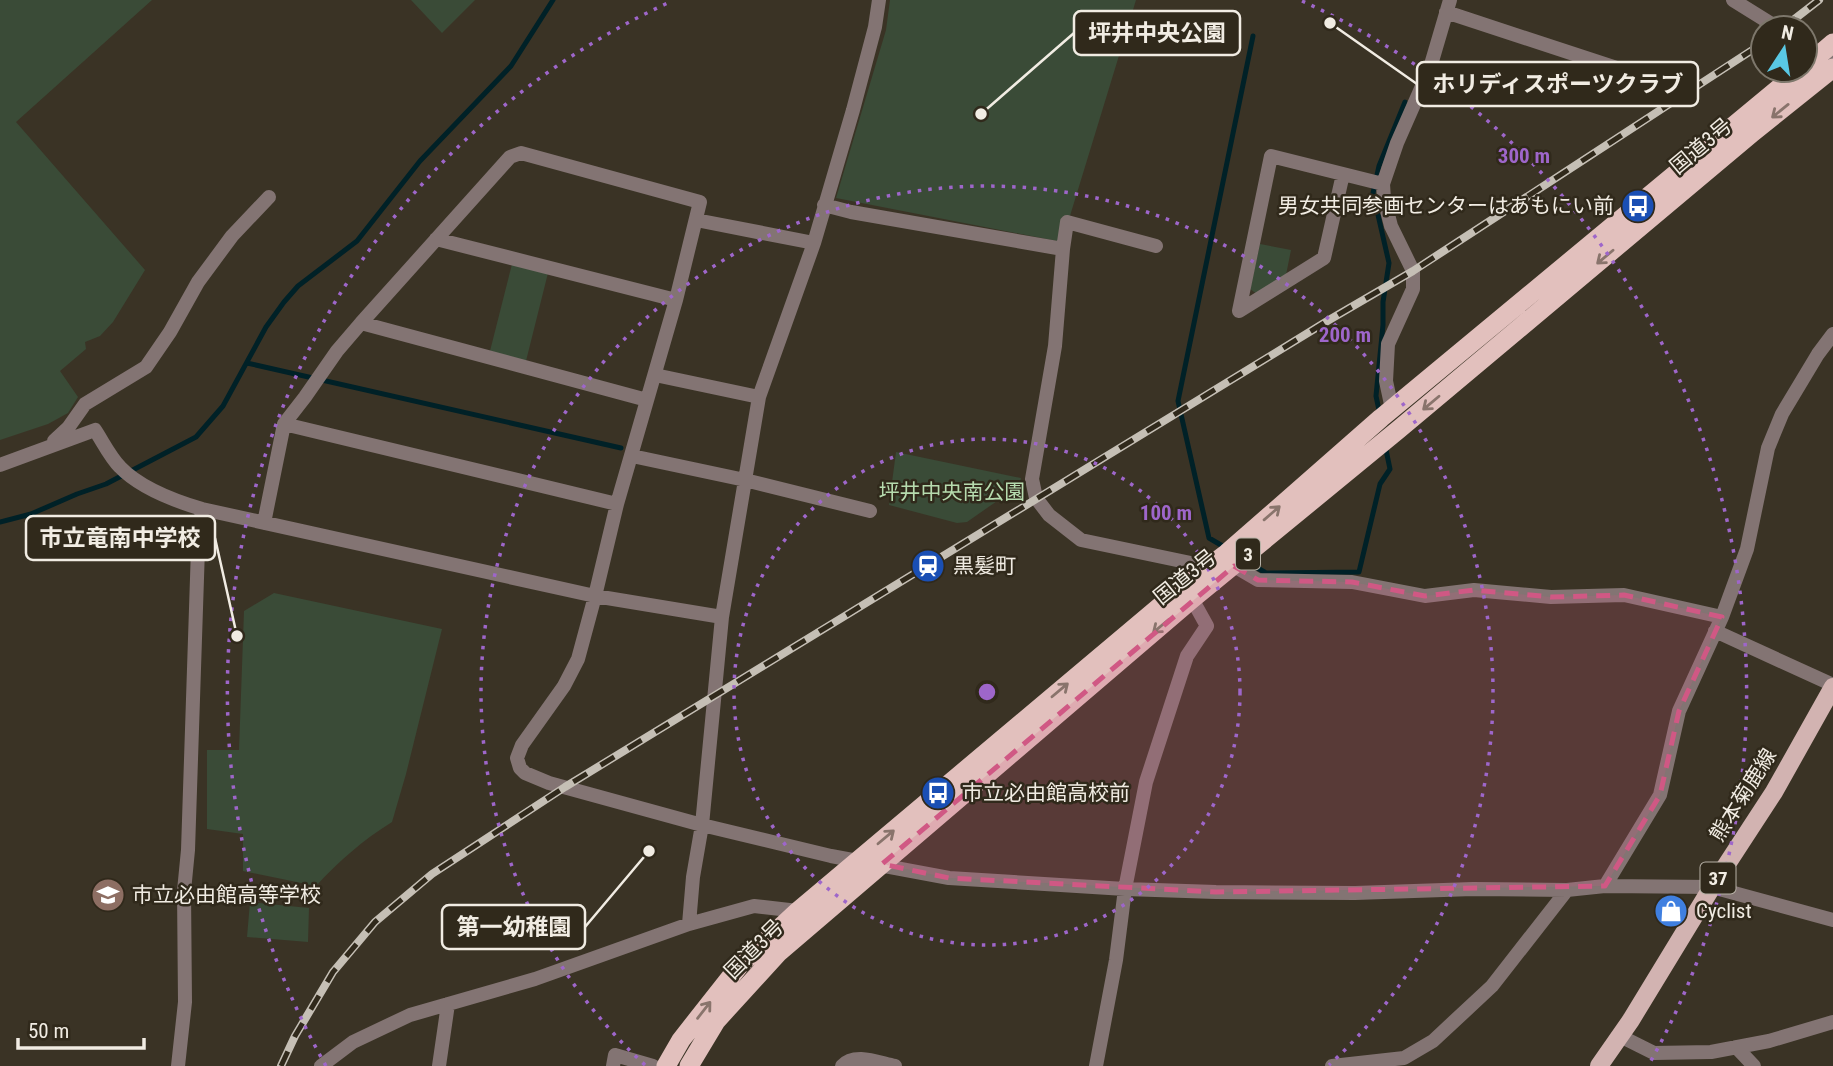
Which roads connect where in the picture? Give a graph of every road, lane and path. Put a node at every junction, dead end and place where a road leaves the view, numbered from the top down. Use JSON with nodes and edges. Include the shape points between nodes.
{"nodes":[{"id":1,"x":879,"y":0,"type":"edge"},
{"id":2,"x":1733,"y":0,"type":"edge"},
{"id":3,"x":1448,"y":6,"type":"edge"},
{"id":4,"x":1756,"y":14,"type":"edge"},
{"id":5,"x":1653,"y":80,"type":"dead end"},
{"id":6,"x":1786,"y":84,"type":"edge"},
{"id":7,"x":1795,"y":84,"type":"edge"},
{"id":8,"x":1343,"y":174,"type":"junction"},
{"id":9,"x":1378,"y":182,"type":"junction"},
{"id":10,"x":268,"y":197,"type":"dead end"},
{"id":11,"x":824,"y":205,"type":"junction"},
{"id":12,"x":696,"y":220,"type":"junction"},
{"id":13,"x":436,"y":239,"type":"junction"},
{"id":14,"x":814,"y":243,"type":"junction"},
{"id":15,"x":1156,"y":246,"type":"dead end"},
{"id":16,"x":1063,"y":249,"type":"junction"},
{"id":17,"x":676,"y":300,"type":"junction"},
{"id":18,"x":360,"y":323,"type":"junction"},
{"id":19,"x":1833,"y":334,"type":"edge"},
{"id":20,"x":654,"y":375,"type":"junction"},
{"id":21,"x":759,"y":397,"type":"junction"},
{"id":22,"x":647,"y":400,"type":"junction"},
{"id":23,"x":1392,"y":409,"type":"junction"},
{"id":24,"x":284,"y":425,"type":"junction"},
{"id":25,"x":48,"y":447,"type":"junction"},
{"id":26,"x":632,"y":456,"type":"junction"},
{"id":27,"x":0,"y":465,"type":"edge"},
{"id":28,"x":746,"y":480,"type":"junction"},
{"id":29,"x":617,"y":504,"type":"junction"},
{"id":30,"x":202,"y":509,"type":"junction"},
{"id":31,"x":870,"y":511,"type":"dead end"},
{"id":32,"x":264,"y":523,"type":"junction"},
{"id":33,"x":1234,"y":566,"type":"junction"},
{"id":34,"x":1210,"y":567,"type":"junction"},
{"id":35,"x":595,"y":596,"type":"junction"},
{"id":36,"x":1192,"y":599,"type":"junction"},
{"id":37,"x":722,"y":617,"type":"junction"},
{"id":38,"x":1718,"y":624,"type":"junction"},
{"id":39,"x":1833,"y":686,"type":"edge"},
{"id":40,"x":702,"y":825,"type":"junction"},
{"id":41,"x":859,"y":860,"type":"junction"},
{"id":42,"x":882,"y":864,"type":"junction"},
{"id":43,"x":1605,"y":887,"type":"junction"},
{"id":44,"x":1713,"y":887,"type":"junction"},
{"id":45,"x":1125,"y":889,"type":"junction"},
{"id":46,"x":1567,"y":890,"type":"junction"},
{"id":47,"x":845,"y":895,"type":"junction"},
{"id":48,"x":798,"y":911,"type":"junction"},
{"id":49,"x":1833,"y":920,"type":"edge"},
{"id":50,"x":689,"y":924,"type":"junction"},
{"id":51,"x":448,"y":1004,"type":"junction"},
{"id":52,"x":1833,"y":1022,"type":"edge"},
{"id":53,"x":1620,"y":1036,"type":"junction"},
{"id":54,"x":1736,"y":1047,"type":"junction"},
{"id":55,"x":1388,"y":1063,"type":"edge"},
{"id":56,"x":178,"y":1066,"type":"edge"},
{"id":57,"x":321,"y":1066,"type":"edge"},
{"id":58,"x":439,"y":1066,"type":"edge"},
{"id":59,"x":613,"y":1066,"type":"edge"},
{"id":60,"x":653,"y":1066,"type":"edge"},
{"id":61,"x":666,"y":1066,"type":"edge"},
{"id":62,"x":689,"y":1066,"type":"edge"},
{"id":63,"x":842,"y":1066,"type":"edge"},
{"id":64,"x":895,"y":1066,"type":"edge"},
{"id":65,"x":1096,"y":1066,"type":"edge"},
{"id":66,"x":1332,"y":1066,"type":"edge"},
{"id":67,"x":1599,"y":1066,"type":"edge"},
{"id":68,"x":1754,"y":1066,"type":"edge"}],
"edges":[{"from":1,"to":11,"type":"street"},
{"from":2,"to":4,"type":"street"},
{"from":3,"to":5,"type":"street"},
{"from":3,"to":9,"type":"street","via":[[1430,68]]},
{"from":6,"to":23,"type":"highway","name":"国道3号","number":"3"},
{"from":7,"to":33,"type":"highway","name":"国道3号","number":"3","one_way":true,"via":[[1752,133]]},
{"from":8,"to":8,"type":"street","via":[[1272,156],[1239,311],[1324,258]]},
{"from":8,"to":9,"type":"street"},
{"from":9,"to":23,"type":"street","via":[[1391,226],[1413,271],[1413,289],[1388,344],[1386,381]]},
{"from":10,"to":25,"type":"street","via":[[198,282],[146,367],[85,404]]},
{"from":11,"to":14,"type":"street"},
{"from":11,"to":16,"type":"street"},
{"from":12,"to":13,"type":"street","via":[[700,202],[521,153],[510,157]]},
{"from":12,"to":14,"type":"street"},
{"from":12,"to":17,"type":"street"},
{"from":13,"to":17,"type":"street"},
{"from":13,"to":18,"type":"street"},
{"from":14,"to":21,"type":"street"},
{"from":15,"to":16,"type":"street","via":[[1067,222]]},
{"from":16,"to":34,"type":"street","via":[[1055,346],[1032,479],[1037,498],[1049,515],[1081,540]]},
{"from":17,"to":20,"type":"street"},
{"from":18,"to":22,"type":"street"},
{"from":18,"to":24,"type":"street"},
{"from":19,"to":38,"type":"street","via":[[1782,414],[1768,448],[1747,549]]},
{"from":20,"to":21,"type":"street"},
{"from":20,"to":22,"type":"street"},
{"from":21,"to":28,"type":"street"},
{"from":22,"to":26,"type":"street"},
{"from":34,"to":23,"type":"highway","name":"国道3号","number":"3","one_way":true},
{"from":24,"to":29,"type":"street"},
{"from":24,"to":32,"type":"street"},
{"from":25,"to":27,"type":"street"},
{"from":25,"to":30,"type":"street","via":[[95,430],[120,467],[146,487]]},
{"from":26,"to":28,"type":"street"},
{"from":26,"to":29,"type":"street"},
{"from":28,"to":31,"type":"street"},
{"from":28,"to":37,"type":"street"},
{"from":29,"to":35,"type":"street"},
{"from":30,"to":32,"type":"street"},
{"from":30,"to":56,"type":"street","via":[[184,891],[186,1002]]},
{"from":32,"to":35,"type":"street"},
{"from":33,"to":36,"type":"highway","name":"国道3号","number":"3"},
{"from":33,"to":38,"type":"street","via":[[1258,580],[1352,582],[1425,596],[1474,590],[1550,597],[1624,594]]},
{"from":41,"to":34,"type":"highway","name":"国道3号","number":"3","one_way":true},
{"from":35,"to":37,"type":"street"},
{"from":35,"to":40,"type":"street","via":[[578,659],[522,745],[517,758],[520,768],[548,783]]},
{"from":36,"to":42,"type":"highway","name":"国道3号","number":"3","one_way":true},
{"from":36,"to":45,"type":"street","via":[[1207,626],[1187,656],[1146,782]]},
{"from":37,"to":40,"type":"street"},
{"from":38,"to":39,"type":"street"},
{"from":38,"to":43,"type":"street","via":[[1679,711],[1660,795]]},
{"from":39,"to":44,"type":"main road","name":"熊本菊鹿線","number":"37","via":[[1774,792]]},
{"from":40,"to":41,"type":"street"},
{"from":40,"to":50,"type":"street"},
{"from":41,"to":42,"type":"street"},
{"from":41,"to":48,"type":"highway","name":"国道3号","number":"3"},
{"from":42,"to":45,"type":"street","via":[[949,878]]},
{"from":42,"to":47,"type":"highway","name":"国道3号","number":"3"},
{"from":43,"to":44,"type":"street"},
{"from":43,"to":46,"type":"street"},
{"from":44,"to":49,"type":"street"},
{"from":44,"to":53,"type":"main road","name":"熊本菊鹿線","number":"37"},
{"from":45,"to":46,"type":"street","via":[[1355,894]]},
{"from":45,"to":65,"type":"street"},
{"from":46,"to":55,"type":"street","via":[[1492,986],[1433,1041]]},
{"from":47,"to":48,"type":"street"},
{"from":47,"to":62,"type":"highway","name":"国道3号","number":"3","via":[[778,953],[716,1021]]},
{"from":48,"to":50,"type":"street","via":[[754,906]]},
{"from":61,"to":48,"type":"highway","name":"国道3号","number":"3","one_way":true,"via":[[740,965]]},
{"from":50,"to":51,"type":"street","via":[[535,979]]},
{"from":51,"to":57,"type":"street","via":[[410,1015],[353,1042]]},
{"from":51,"to":58,"type":"street"},
{"from":52,"to":54,"type":"street"},
{"from":53,"to":54,"type":"street","via":[[1654,1053]]},
{"from":53,"to":67,"type":"main road","name":"熊本菊鹿線","number":"37"},
{"from":54,"to":68,"type":"street"},
{"from":55,"to":66,"type":"street"},
{"from":59,"to":60,"type":"street","via":[[615,1055]]},
{"from":63,"to":64,"type":"street","via":[[855,1058]]}]}
